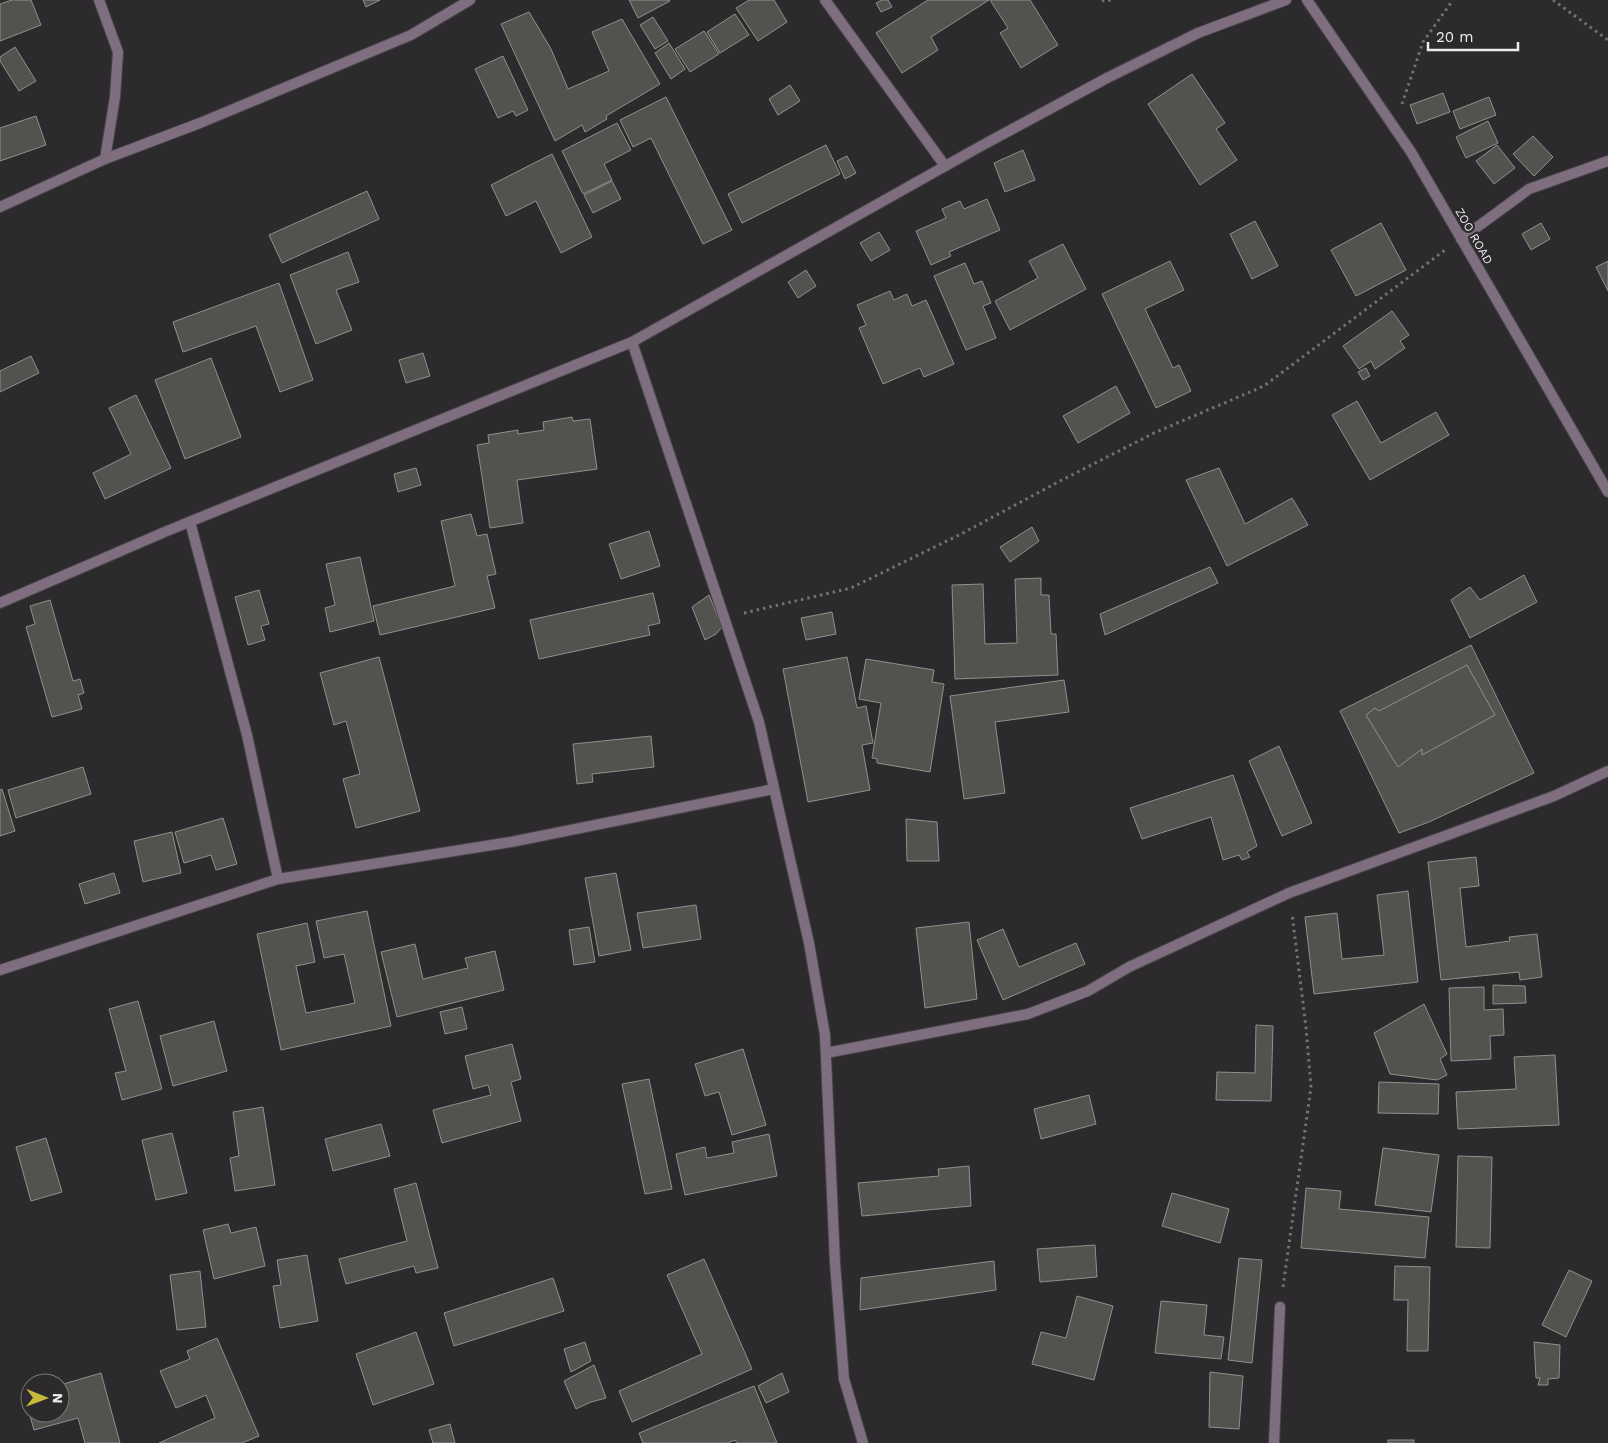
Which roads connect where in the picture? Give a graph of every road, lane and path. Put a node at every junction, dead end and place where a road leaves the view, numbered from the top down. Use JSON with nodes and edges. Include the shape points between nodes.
{"nodes":[{"id":1,"x":99,"y":0,"type":"edge"},
{"id":2,"x":470,"y":0,"type":"edge"},
{"id":3,"x":825,"y":0,"type":"edge"},
{"id":4,"x":1102,"y":0,"type":"edge"},
{"id":5,"x":1110,"y":0,"type":"edge"},
{"id":6,"x":1286,"y":0,"type":"edge"},
{"id":7,"x":1307,"y":0,"type":"edge"},
{"id":8,"x":1453,"y":0,"type":"edge"},
{"id":9,"x":1553,"y":0,"type":"edge"},
{"id":10,"x":1608,"y":40,"type":"edge"},
{"id":11,"x":1394,"y":126,"type":"junction"},
{"id":12,"x":105,"y":159,"type":"junction"},
{"id":13,"x":1608,"y":161,"type":"edge"},
{"id":14,"x":945,"y":166,"type":"junction"},
{"id":15,"x":0,"y":207,"type":"edge"},
{"id":16,"x":1461,"y":239,"type":"junction"},
{"id":17,"x":632,"y":342,"type":"junction"},
{"id":18,"x":1608,"y":492,"type":"edge"},
{"id":19,"x":190,"y":522,"type":"junction"},
{"id":20,"x":0,"y":603,"type":"edge"},
{"id":21,"x":724,"y":617,"type":"junction"},
{"id":22,"x":1608,"y":771,"type":"edge"},
{"id":23,"x":774,"y":789,"type":"junction"},
{"id":24,"x":278,"y":879,"type":"junction"},
{"id":25,"x":1289,"y":893,"type":"junction"},
{"id":26,"x":0,"y":970,"type":"edge"},
{"id":27,"x":826,"y":1053,"type":"junction"},
{"id":28,"x":1280,"y":1307,"type":"joint"},
{"id":29,"x":863,"y":1443,"type":"edge"},
{"id":30,"x":1274,"y":1443,"type":"edge"}],
"edges":[{"from":1,"to":12,"type":"street","via":[[118,52]]},
{"from":2,"to":12,"type":"street","via":[[411,34]]},
{"from":3,"to":14,"type":"street"},
{"from":4,"to":5,"type":"path"},
{"from":6,"to":14,"type":"street","via":[[1198,33],[1107,78]]},
{"from":7,"to":11,"type":"street","name":"ZOO ROAD"},
{"from":8,"to":11,"type":"path","via":[[1423,42]]},
{"from":9,"to":10,"type":"path"},
{"from":11,"to":16,"type":"street","name":"ZOO ROAD"},
{"from":12,"to":15,"type":"street"},
{"from":13,"to":16,"type":"street","via":[[1530,189]]},
{"from":14,"to":17,"type":"street"},
{"from":16,"to":18,"type":"street","name":"ZOO ROAD"},
{"from":16,"to":21,"type":"path","via":[[1264,386],[1154,433],[851,588]]},
{"from":17,"to":19,"type":"street"},
{"from":17,"to":21,"type":"street"},
{"from":19,"to":20,"type":"street"},
{"from":19,"to":24,"type":"street","via":[[247,734]]},
{"from":21,"to":23,"type":"street","via":[[759,722]]},
{"from":22,"to":25,"type":"street","via":[[1554,796]]},
{"from":23,"to":24,"type":"street","via":[[511,842]]},
{"from":23,"to":27,"type":"street","via":[[810,942]]},
{"from":24,"to":26,"type":"street"},
{"from":25,"to":27,"type":"street","via":[[1129,967],[1088,991],[1028,1014]]},
{"from":25,"to":28,"type":"path","via":[[1311,1087]]},
{"from":27,"to":29,"type":"street","via":[[835,1263],[844,1379]]},
{"from":28,"to":30,"type":"street"}]}
